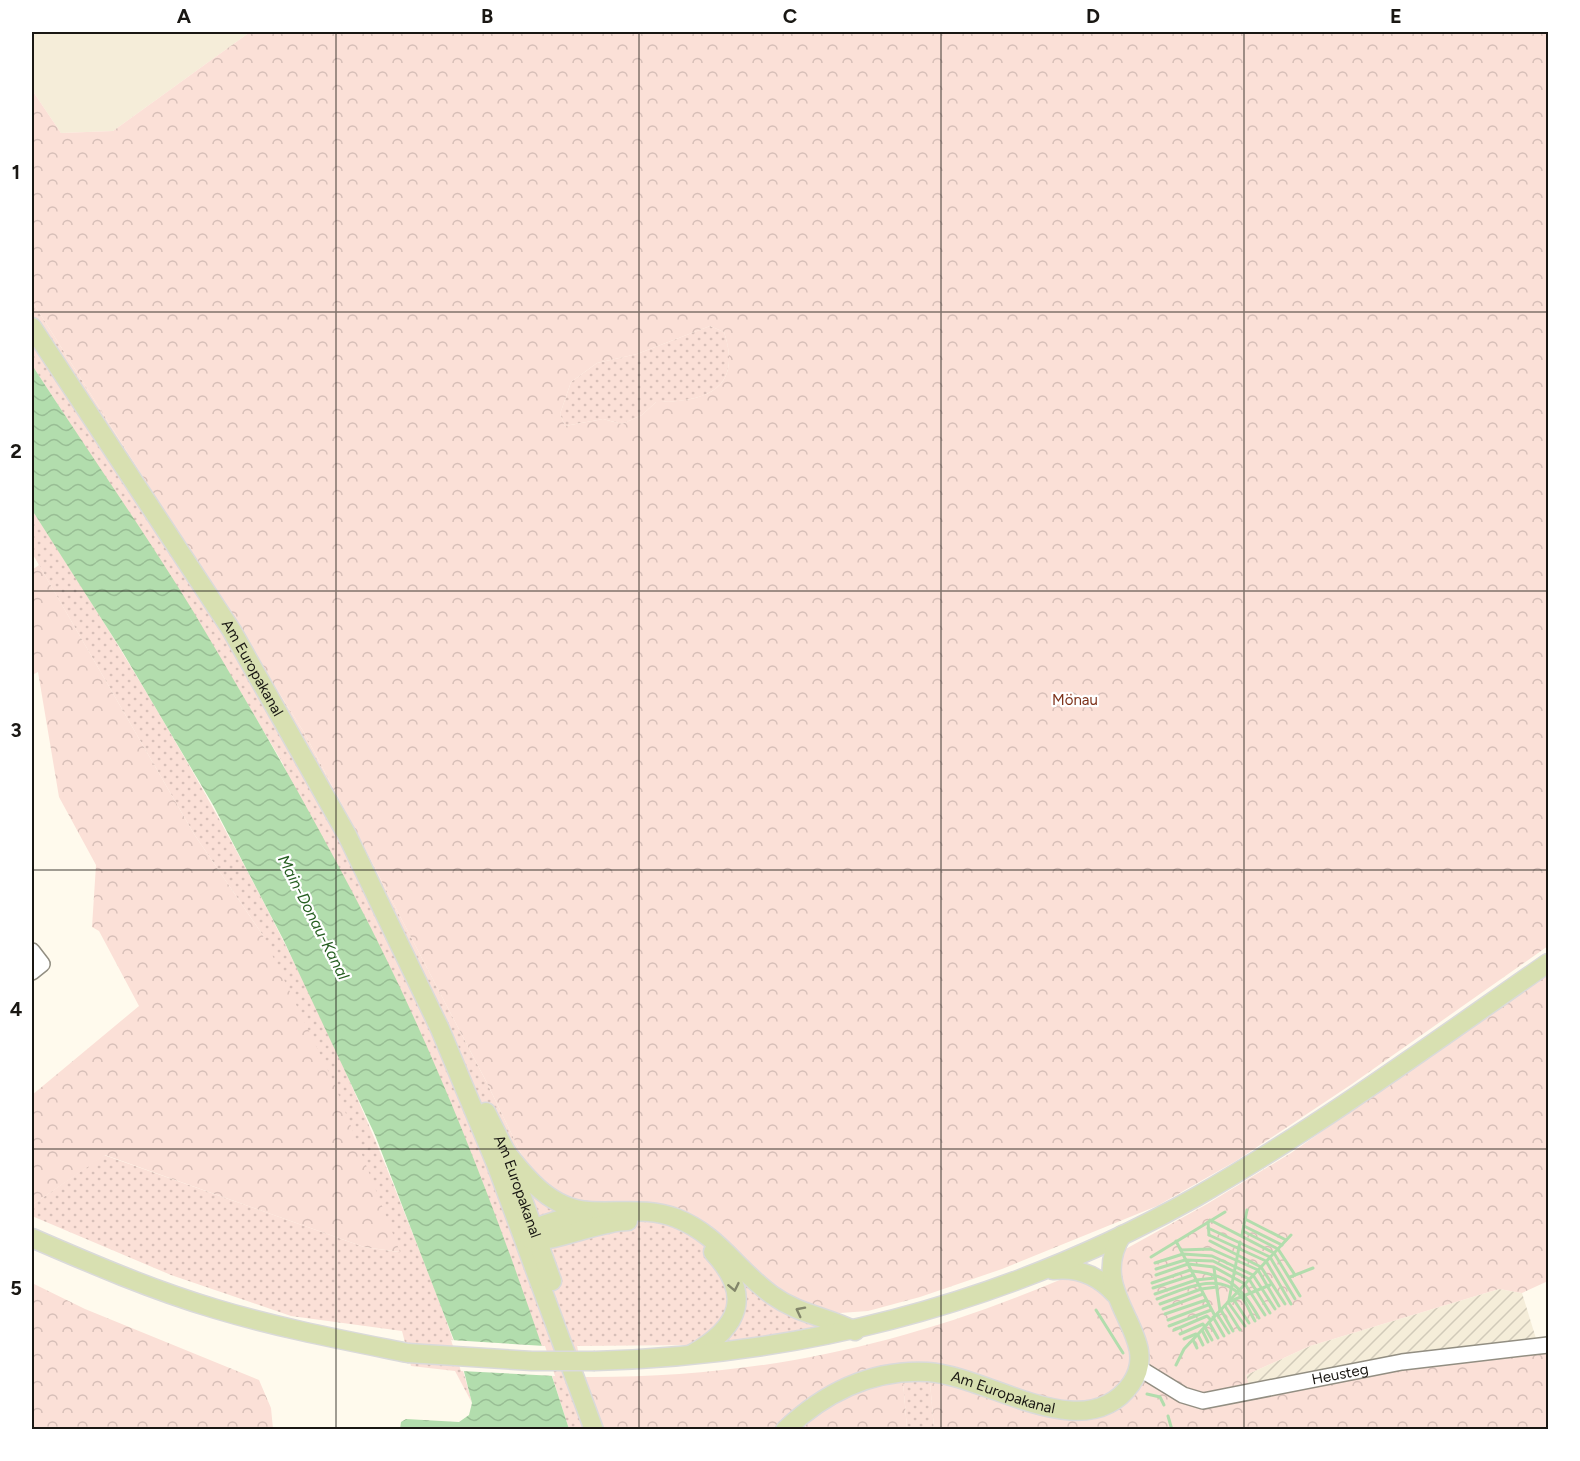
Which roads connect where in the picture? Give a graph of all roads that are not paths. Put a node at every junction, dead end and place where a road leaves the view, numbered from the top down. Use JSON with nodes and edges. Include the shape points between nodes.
{"nodes":[{"id":1,"x":32,"y":327,"type":"edge"},
{"id":2,"x":32,"y":951,"type":"edge"},
{"id":3,"x":1548,"y":963,"type":"edge"},
{"id":4,"x":37,"y":968,"type":"edge"},
{"id":5,"x":440,"y":1029,"type":"junction"},
{"id":6,"x":506,"y":1152,"type":"junction"},
{"id":7,"x":588,"y":1211,"type":"junction"},
{"id":8,"x":1122,"y":1235,"type":"junction"},
{"id":9,"x":32,"y":1238,"type":"edge"},
{"id":10,"x":531,"y":1238,"type":"junction"},
{"id":11,"x":1049,"y":1269,"type":"junction"},
{"id":12,"x":1115,"y":1294,"type":"junction"},
{"id":13,"x":855,"y":1331,"type":"junction"},
{"id":14,"x":1548,"y":1345,"type":"edge"},
{"id":15,"x":686,"y":1357,"type":"junction"},
{"id":16,"x":1139,"y":1368,"type":"junction"},
{"id":17,"x":594,"y":1430,"type":"edge"},
{"id":18,"x":785,"y":1430,"type":"edge"}],
"edges":[{"from":1,"to":5,"type":"main road","name":"Am Europakanal","via":[[232,632],[300,749],[393,926]]},
{"from":2,"to":4,"type":"street"},
{"from":3,"to":8,"type":"main road","via":[[1256,1161]]},
{"from":5,"to":6,"type":"main road","name":"Am Europakanal","via":[[455,1050]]},
{"from":5,"to":10,"type":"main road","name":"Am Europakanal"},
{"from":6,"to":7,"type":"main road","via":[[533,1186],[560,1203]]},
{"from":6,"to":10,"type":"main road","name":"Am Europakanal"},
{"from":7,"to":10,"type":"main road","via":[[558,1218]]},
{"from":13,"to":7,"type":"main road","one_way":true,"via":[[787,1305],[706,1233],[674,1217],[627,1209]]},
{"from":8,"to":11,"type":"main road"},
{"from":8,"to":12,"type":"main road","via":[[1111,1261]]},
{"from":9,"to":15,"type":"main road","bridge":true,"via":[[137,1283],[214,1309],[408,1353],[532,1361]]},
{"from":10,"to":15,"type":"main road","one_way":true,"via":[[603,1223],[636,1221],[680,1229],[705,1244],[729,1271],[736,1305],[732,1320],[716,1340]]},
{"from":10,"to":17,"type":"main road","name":"Am Europakanal"},
{"from":11,"to":12,"type":"main road","via":[[1085,1272]]},
{"from":11,"to":13,"type":"main road","via":[[947,1305]]},
{"from":12,"to":16,"type":"main road","via":[[1138,1344]]},
{"from":13,"to":15,"type":"main road","via":[[787,1345]]},
{"from":14,"to":16,"type":"street","name":"Heusteg","via":[[1402,1362],[1203,1401],[1183,1395]]},
{"from":16,"to":18,"type":"main road","name":"Am Europakanal","via":[[1127,1389],[1112,1403],[1083,1412],[1051,1407],[944,1374],[888,1374],[831,1394]]}]}
